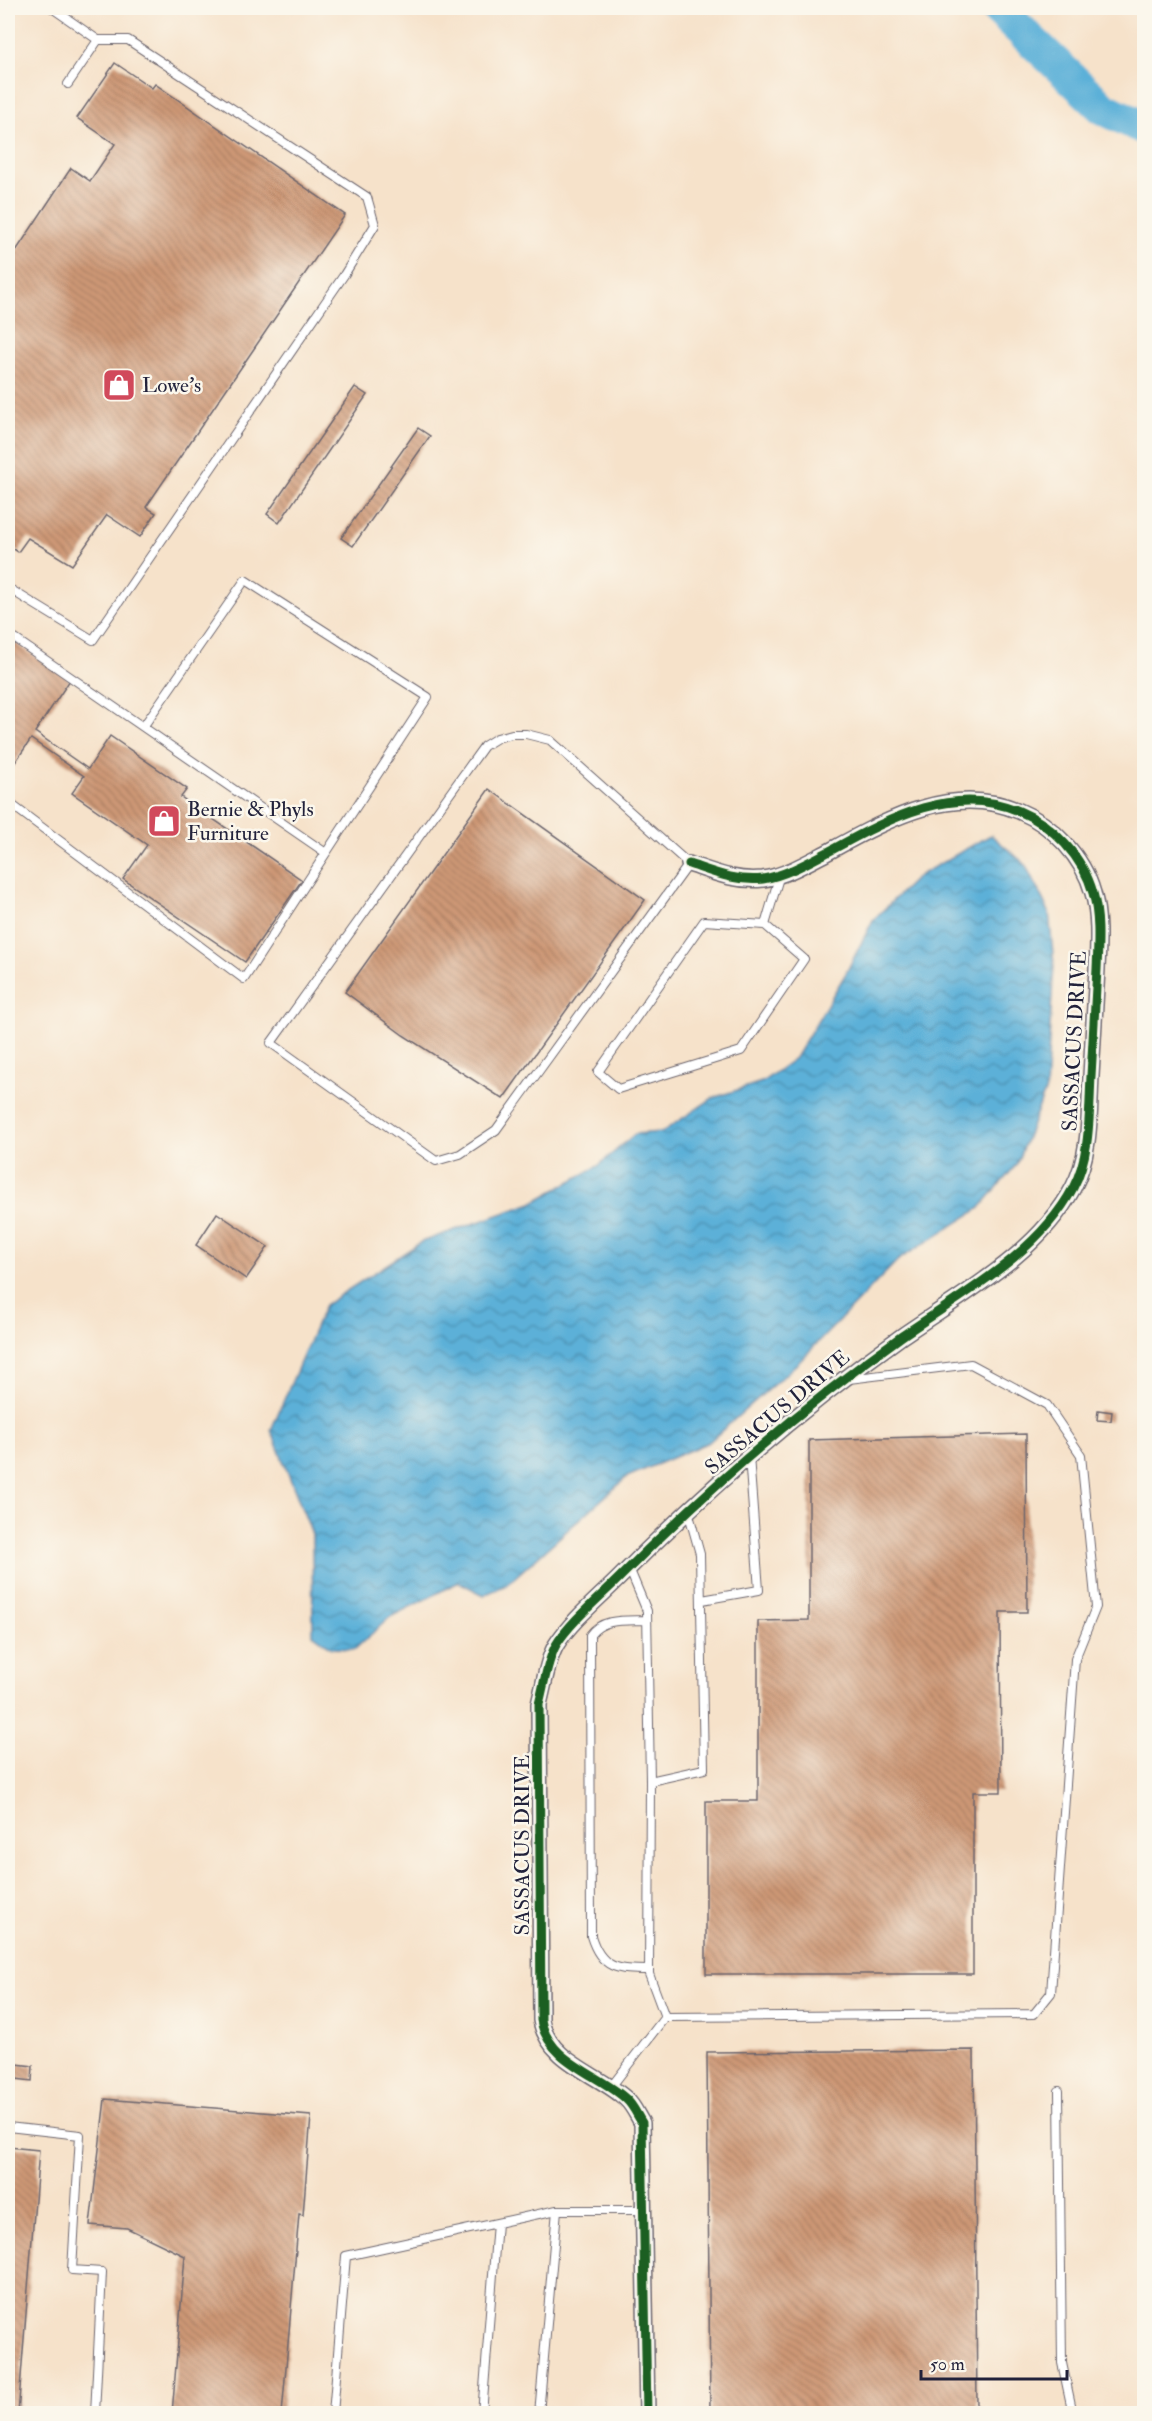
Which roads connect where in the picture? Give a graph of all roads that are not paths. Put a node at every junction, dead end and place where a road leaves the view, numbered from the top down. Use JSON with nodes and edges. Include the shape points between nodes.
{"nodes":[{"id":1,"x":52,"y":8,"type":"edge"},
{"id":2,"x":98,"y":39,"type":"junction"},
{"id":3,"x":68,"y":84,"type":"dead end"},
{"id":4,"x":8,"y":588,"type":"edge"},
{"id":5,"x":8,"y":634,"type":"edge"},
{"id":6,"x":143,"y":728,"type":"junction"},
{"id":7,"x":8,"y":802,"type":"edge"},
{"id":8,"x":326,"y":852,"type":"junction"},
{"id":9,"x":689,"y":864,"type":"junction"},
{"id":10,"x":781,"y":873,"type":"junction"},
{"id":11,"x":765,"y":925,"type":"junction"},
{"id":12,"x":840,"y":1380,"type":"junction"},
{"id":13,"x":749,"y":1456,"type":"junction"},
{"id":14,"x":688,"y":1511,"type":"junction"},
{"id":15,"x":629,"y":1568,"type":"junction"},
{"id":16,"x":702,"y":1600,"type":"junction"},
{"id":17,"x":647,"y":1620,"type":"junction"},
{"id":18,"x":650,"y":1781,"type":"junction"},
{"id":19,"x":649,"y":1970,"type":"junction"},
{"id":20,"x":664,"y":2017,"type":"junction"},
{"id":21,"x":611,"y":2087,"type":"junction"},
{"id":22,"x":1059,"y":2091,"type":"dead end"},
{"id":23,"x":8,"y":2127,"type":"edge"},
{"id":24,"x":557,"y":2210,"type":"junction"},
{"id":25,"x":645,"y":2210,"type":"junction"},
{"id":26,"x":497,"y":2223,"type":"junction"},
{"id":27,"x":95,"y":2414,"type":"edge"},
{"id":28,"x":333,"y":2414,"type":"edge"},
{"id":29,"x":482,"y":2414,"type":"edge"},
{"id":30,"x":539,"y":2414,"type":"edge"},
{"id":31,"x":646,"y":2414,"type":"edge"},
{"id":32,"x":1073,"y":2414,"type":"edge"}],
"edges":[{"from":1,"to":2,"type":"lane"},
{"from":2,"to":3,"type":"lane"},
{"from":2,"to":4,"type":"lane","via":[[128,40],[367,197],[375,225],[93,640]]},
{"from":5,"to":6,"type":"lane"},
{"from":6,"to":8,"type":"lane"},
{"from":6,"to":8,"type":"lane","via":[[245,579],[428,697]]},
{"from":7,"to":8,"type":"lane","via":[[244,979]]},
{"from":9,"to":9,"type":"lane","via":[[550,740],[526,734],[497,738],[484,746],[271,1043],[436,1161],[460,1154],[496,1130]]},
{"from":9,"to":10,"type":"street","name":"SASSACUS DRIVE","via":[[729,878],[764,878]]},
{"from":10,"to":11,"type":"lane"},
{"from":10,"to":12,"type":"street","name":"SASSACUS DRIVE","via":[[915,810],[952,801],[986,801],[1026,814],[1056,835],[1083,870],[1094,895],[1096,912],[1098,948],[1088,1139],[1073,1189],[1045,1228],[1022,1250]]},
{"from":11,"to":11,"type":"lane","via":[[704,921],[598,1072],[618,1089],[741,1051],[804,958]]},
{"from":12,"to":13,"type":"street","name":"SASSACUS DRIVE"},
{"from":12,"to":20,"type":"lane","via":[[971,1364],[1047,1405],[1081,1455],[1096,1607],[1075,1659],[1051,1993],[1034,2014]]},
{"from":13,"to":14,"type":"street","name":"SASSACUS DRIVE"},
{"from":13,"to":16,"type":"lane","via":[[759,1590]]},
{"from":14,"to":15,"type":"street","name":"SASSACUS DRIVE"},
{"from":14,"to":16,"type":"lane","via":[[700,1554]]},
{"from":15,"to":17,"type":"lane"},
{"from":15,"to":21,"type":"street","name":"SASSACUS DRIVE","via":[[559,1641],[540,1704],[541,2020],[546,2038],[560,2052]]},
{"from":16,"to":18,"type":"lane","via":[[704,1769]]},
{"from":17,"to":18,"type":"lane"},
{"from":17,"to":19,"type":"lane","via":[[611,1621],[595,1628],[590,1635],[589,1779],[591,1936],[609,1966]]},
{"from":18,"to":19,"type":"lane"},
{"from":19,"to":20,"type":"lane"},
{"from":20,"to":21,"type":"lane"},
{"from":21,"to":25,"type":"street","name":"SASSACUS DRIVE","via":[[628,2101],[642,2123]]},
{"from":22,"to":32,"type":"lane","via":[[1062,2363]]},
{"from":23,"to":27,"type":"lane","via":[[80,2135],[72,2270],[102,2272]]},
{"from":24,"to":25,"type":"lane"},
{"from":24,"to":26,"type":"lane"},
{"from":24,"to":30,"type":"lane"},
{"from":25,"to":31,"type":"street","name":"SASSACUS DRIVE"},
{"from":26,"to":28,"type":"lane","via":[[346,2256]]},
{"from":26,"to":29,"type":"lane"}]}
